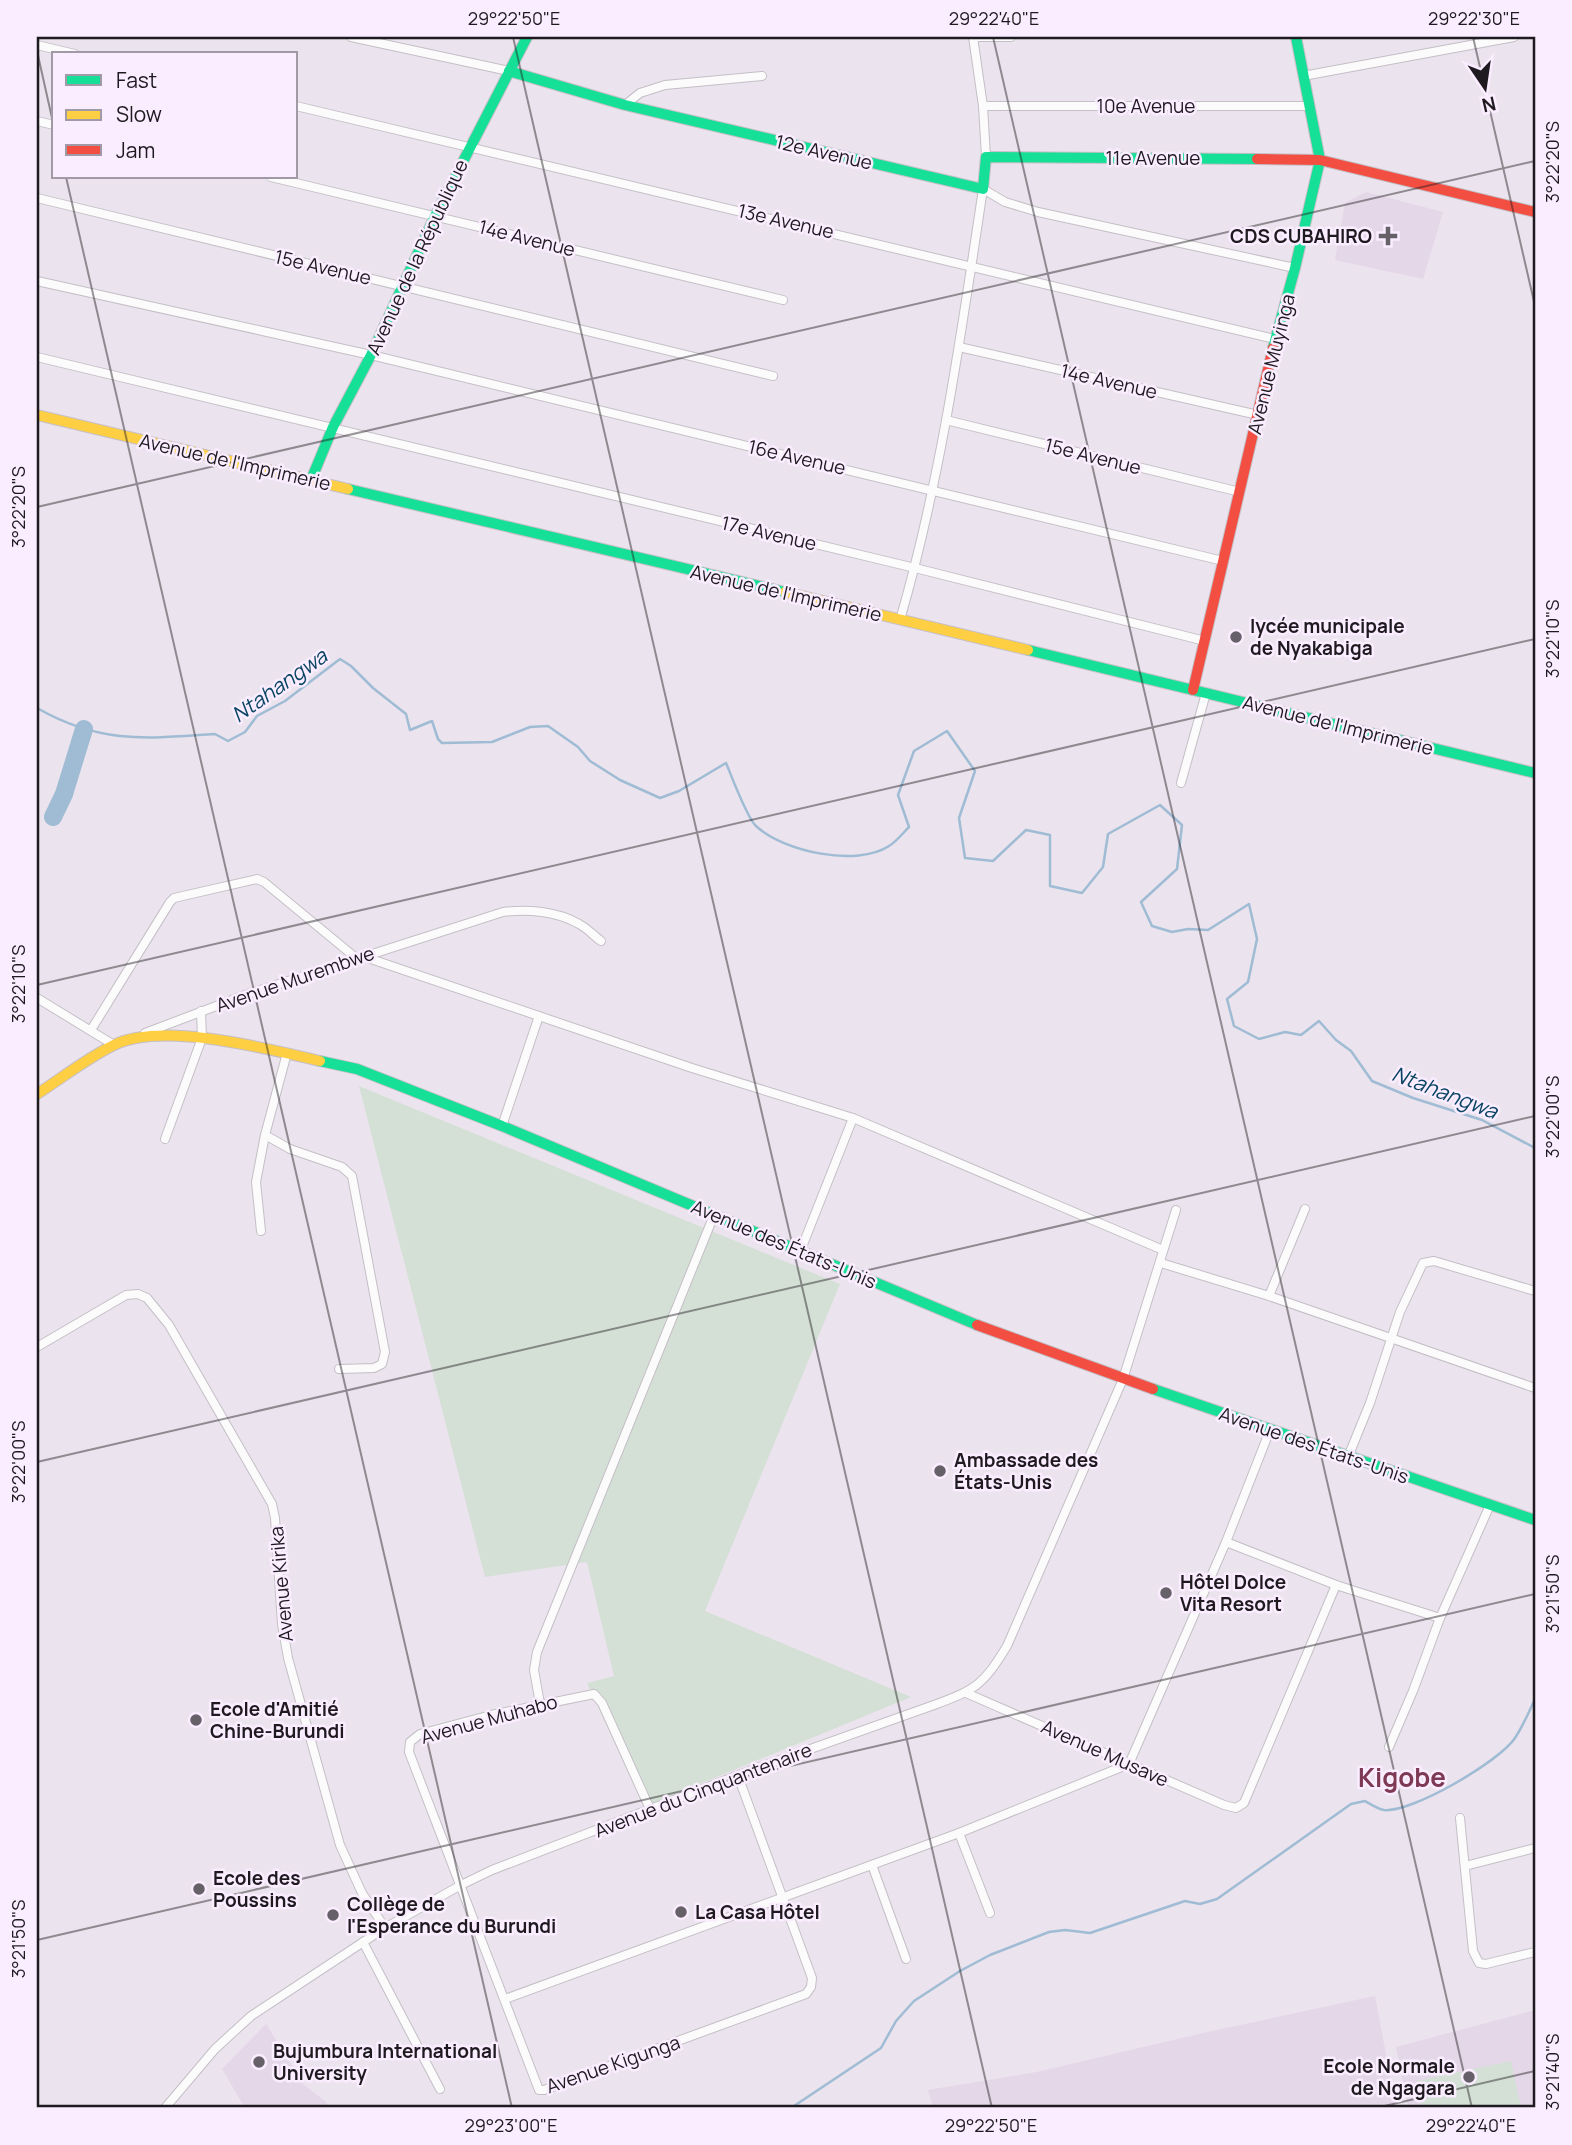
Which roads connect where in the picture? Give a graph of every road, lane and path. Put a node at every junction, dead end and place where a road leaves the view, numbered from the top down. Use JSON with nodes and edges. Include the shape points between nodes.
{"nodes":[{"id":1,"x":351,"y":37,"type":"edge"},
{"id":2,"x":527,"y":37,"type":"edge"},
{"id":3,"x":973,"y":37,"type":"edge"},
{"id":4,"x":1011,"y":37,"type":"edge"},
{"id":5,"x":1296,"y":37,"type":"edge"},
{"id":6,"x":1514,"y":37,"type":"edge"},
{"id":7,"x":37,"y":45,"type":"edge"},
{"id":8,"x":67,"y":52,"type":"edge"},
{"id":9,"x":509,"y":71,"type":"junction"},
{"id":10,"x":762,"y":76,"type":"dead end"},
{"id":11,"x":1303,"y":76,"type":"junction"},
{"id":12,"x":625,"y":105,"type":"junction"},
{"id":13,"x":298,"y":106,"type":"edge"},
{"id":14,"x":983,"y":106,"type":"junction"},
{"id":15,"x":1309,"y":106,"type":"junction"},
{"id":16,"x":470,"y":146,"type":"junction"},
{"id":17,"x":986,"y":157,"type":"junction"},
{"id":18,"x":1320,"y":159,"type":"junction"},
{"id":19,"x":275,"y":178,"type":"edge"},
{"id":20,"x":983,"y":189,"type":"junction"},
{"id":21,"x":37,"y":198,"type":"edge"},
{"id":22,"x":1535,"y":212,"type":"edge"},
{"id":23,"x":435,"y":216,"type":"junction"},
{"id":24,"x":971,"y":265,"type":"junction"},
{"id":25,"x":1295,"y":268,"type":"junction"},
{"id":26,"x":37,"y":281,"type":"edge"},
{"id":27,"x":403,"y":286,"type":"junction"},
{"id":28,"x":783,"y":300,"type":"dead end"},
{"id":29,"x":1275,"y":339,"type":"junction"},
{"id":30,"x":959,"y":347,"type":"junction"},
{"id":31,"x":371,"y":355,"type":"junction"},
{"id":32,"x":37,"y":357,"type":"edge"},
{"id":33,"x":773,"y":376,"type":"dead end"},
{"id":34,"x":37,"y":415,"type":"edge"},
{"id":35,"x":1258,"y":415,"type":"junction"},
{"id":36,"x":946,"y":420,"type":"junction"},
{"id":37,"x":333,"y":427,"type":"junction"},
{"id":38,"x":310,"y":480,"type":"junction"},
{"id":39,"x":934,"y":490,"type":"junction"},
{"id":40,"x":1240,"y":492,"type":"junction"},
{"id":41,"x":1223,"y":561,"type":"junction"},
{"id":42,"x":915,"y":568,"type":"junction"},
{"id":43,"x":900,"y":620,"type":"junction"},
{"id":44,"x":1205,"y":641,"type":"junction"},
{"id":45,"x":1194,"y":690,"type":"junction"},
{"id":46,"x":1206,"y":693,"type":"junction"},
{"id":47,"x":1535,"y":773,"type":"edge"},
{"id":48,"x":1181,"y":783,"type":"dead end"},
{"id":49,"x":601,"y":941,"type":"dead end"},
{"id":50,"x":359,"y":957,"type":"junction"},
{"id":51,"x":37,"y":998,"type":"edge"},
{"id":52,"x":201,"y":1011,"type":"junction"},
{"id":53,"x":539,"y":1016,"type":"junction"},
{"id":54,"x":91,"y":1030,"type":"junction"},
{"id":55,"x":133,"y":1038,"type":"junction"},
{"id":56,"x":202,"y":1038,"type":"junction"},
{"id":57,"x":114,"y":1045,"type":"junction"},
{"id":58,"x":287,"y":1052,"type":"junction"},
{"id":59,"x":37,"y":1094,"type":"edge"},
{"id":60,"x":853,"y":1118,"type":"junction"},
{"id":61,"x":502,"y":1126,"type":"junction"},
{"id":62,"x":265,"y":1135,"type":"junction"},
{"id":63,"x":165,"y":1139,"type":"dead end"},
{"id":64,"x":1305,"y":1209,"type":"dead end"},
{"id":65,"x":1176,"y":1210,"type":"dead end"},
{"id":66,"x":714,"y":1215,"type":"junction"},
{"id":67,"x":261,"y":1231,"type":"dead end"},
{"id":68,"x":1163,"y":1250,"type":"junction"},
{"id":69,"x":800,"y":1252,"type":"junction"},
{"id":70,"x":1161,"y":1263,"type":"junction"},
{"id":71,"x":1535,"y":1291,"type":"edge"},
{"id":72,"x":1269,"y":1296,"type":"junction"},
{"id":73,"x":1392,"y":1338,"type":"junction"},
{"id":74,"x":37,"y":1347,"type":"edge"},
{"id":75,"x":339,"y":1369,"type":"dead end"},
{"id":76,"x":1123,"y":1379,"type":"junction"},
{"id":77,"x":1535,"y":1388,"type":"edge"},
{"id":78,"x":1270,"y":1430,"type":"junction"},
{"id":79,"x":1348,"y":1457,"type":"junction"},
{"id":80,"x":1489,"y":1504,"type":"junction"},
{"id":81,"x":1535,"y":1520,"type":"edge"},
{"id":82,"x":1226,"y":1542,"type":"junction"},
{"id":83,"x":1336,"y":1585,"type":"junction"},
{"id":84,"x":1440,"y":1618,"type":"junction"},
{"id":85,"x":967,"y":1693,"type":"junction"},
{"id":86,"x":540,"y":1704,"type":"junction"},
{"id":87,"x":1389,"y":1747,"type":"dead end"},
{"id":88,"x":1129,"y":1764,"type":"junction"},
{"id":89,"x":737,"y":1776,"type":"junction"},
{"id":90,"x":650,"y":1809,"type":"junction"},
{"id":91,"x":1460,"y":1818,"type":"dead end"},
{"id":92,"x":959,"y":1833,"type":"junction"},
{"id":93,"x":1535,"y":1848,"type":"edge"},
{"id":94,"x":873,"y":1865,"type":"junction"},
{"id":95,"x":1465,"y":1866,"type":"junction"},
{"id":96,"x":461,"y":1885,"type":"junction"},
{"id":97,"x":781,"y":1897,"type":"junction"},
{"id":98,"x":990,"y":1913,"type":"dead end"},
{"id":99,"x":385,"y":1928,"type":"junction"},
{"id":100,"x":363,"y":1942,"type":"junction"},
{"id":101,"x":1535,"y":1952,"type":"edge"},
{"id":102,"x":906,"y":1959,"type":"dead end"},
{"id":103,"x":505,"y":1999,"type":"junction"},
{"id":104,"x":440,"y":2089,"type":"dead end"},
{"id":105,"x":165,"y":2108,"type":"edge"}],
"edges":[{"from":1,"to":9,"type":"street","name":"12e Avenue"},
{"from":2,"to":9,"type":"street","name":"Avenue de la République"},
{"from":3,"to":4,"type":"street"},
{"from":3,"to":14,"type":"street"},
{"from":5,"to":11,"type":"street","name":"Avenue Muyinga"},
{"from":6,"to":11,"type":"street"},
{"from":7,"to":8,"type":"street"},
{"from":9,"to":12,"type":"street","name":"12e Avenue"},
{"from":9,"to":16,"type":"street","name":"Avenue de la République"},
{"from":10,"to":12,"type":"street","via":[[664,85],[640,93]]},
{"from":11,"to":15,"type":"street","name":"Avenue Muyinga"},
{"from":12,"to":20,"type":"street","name":"12e Avenue"},
{"from":13,"to":16,"type":"street","name":"13e Avenue"},
{"from":14,"to":15,"type":"street","name":"10e Avenue"},
{"from":14,"to":17,"type":"street"},
{"from":15,"to":18,"type":"street","name":"Avenue Muyinga"},
{"from":16,"to":23,"type":"street","name":"Avenue de la République"},
{"from":16,"to":24,"type":"street","name":"13e Avenue"},
{"from":17,"to":18,"type":"street","name":"11e Avenue"},
{"from":17,"to":20,"type":"street"},
{"from":18,"to":22,"type":"street","name":"11e Avenue"},
{"from":18,"to":25,"type":"street","name":"Avenue Muyinga"},
{"from":19,"to":23,"type":"street","name":"14e Avenue"},
{"from":20,"to":24,"type":"street"},
{"from":20,"to":25,"type":"street","name":"12e Avenue","via":[[1005,202],[1038,212]]},
{"from":21,"to":27,"type":"street","name":"15e Avenue"},
{"from":23,"to":27,"type":"street","name":"Avenue de la République"},
{"from":23,"to":28,"type":"street","name":"14e Avenue"},
{"from":24,"to":29,"type":"street","name":"13e Avenue"},
{"from":24,"to":30,"type":"street"},
{"from":25,"to":29,"type":"street","name":"Avenue Muyinga"},
{"from":26,"to":31,"type":"street","name":"16e Avenue"},
{"from":27,"to":31,"type":"street","name":"Avenue de la République"},
{"from":27,"to":33,"type":"street","name":"15e Avenue"},
{"from":29,"to":35,"type":"street","name":"Avenue Muyinga"},
{"from":30,"to":35,"type":"street","name":"14e Avenue"},
{"from":30,"to":36,"type":"street"},
{"from":31,"to":37,"type":"street","name":"Avenue de la République"},
{"from":31,"to":39,"type":"street","name":"16e Avenue"},
{"from":32,"to":37,"type":"street","name":"17e Avenue"},
{"from":34,"to":38,"type":"street","name":"Avenue de l'Imprimerie"},
{"from":35,"to":40,"type":"street","name":"Avenue Muyinga"},
{"from":36,"to":39,"type":"street"},
{"from":36,"to":40,"type":"street","name":"15e Avenue"},
{"from":37,"to":38,"type":"street","name":"Avenue de la République"},
{"from":37,"to":42,"type":"street","name":"17e Avenue"},
{"from":38,"to":43,"type":"street","name":"Avenue de l'Imprimerie"},
{"from":39,"to":41,"type":"street","name":"16e Avenue"},
{"from":39,"to":42,"type":"street"},
{"from":40,"to":41,"type":"street","name":"Avenue Muyinga"},
{"from":41,"to":44,"type":"street","name":"Avenue Muyinga"},
{"from":42,"to":43,"type":"street"},
{"from":42,"to":44,"type":"street","name":"17e Avenue"},
{"from":43,"to":45,"type":"street","name":"Avenue de l'Imprimerie"},
{"from":44,"to":45,"type":"street","name":"Avenue Muyinga"},
{"from":45,"to":46,"type":"street","name":"Avenue de l'Imprimerie"},
{"from":46,"to":47,"type":"street","name":"Avenue de l'Imprimerie"},
{"from":46,"to":48,"type":"street"},
{"from":49,"to":50,"type":"street","name":"Avenue Murembwe","via":[[564,917],[526,909]]},
{"from":50,"to":52,"type":"street","name":"Avenue Murembwe"},
{"from":50,"to":53,"type":"street"},
{"from":50,"to":54,"type":"street","via":[[264,881],[174,898]]},
{"from":51,"to":54,"type":"street"},
{"from":52,"to":55,"type":"street","name":"Avenue Murembwe"},
{"from":52,"to":56,"type":"street"},
{"from":53,"to":60,"type":"street"},
{"from":53,"to":61,"type":"street"},
{"from":54,"to":57,"type":"street"},
{"from":55,"to":56,"type":"street","name":"Avenue des États-Unis","via":[[157,1034]]},
{"from":55,"to":57,"type":"street","name":"Avenue des États-Unis"},
{"from":56,"to":58,"type":"street","name":"Avenue des États-Unis"},
{"from":56,"to":63,"type":"street"},
{"from":57,"to":59,"type":"street","name":"Avenue des États-Unis"},
{"from":58,"to":61,"type":"street","name":"Avenue des États-Unis","via":[[364,1071]]},
{"from":58,"to":62,"type":"street"},
{"from":60,"to":68,"type":"street"},
{"from":60,"to":69,"type":"street"},
{"from":61,"to":66,"type":"street","name":"Avenue des États-Unis"},
{"from":62,"to":67,"type":"street","via":[[256,1182]]},
{"from":62,"to":75,"type":"street","via":[[342,1167],[354,1181],[386,1356],[374,1368]]},
{"from":64,"to":72,"type":"street"},
{"from":65,"to":68,"type":"street","name":"Avenue du Cinquantenaire"},
{"from":66,"to":69,"type":"street","name":"Avenue des États-Unis"},
{"from":66,"to":86,"type":"street","via":[[537,1653],[534,1670]]},
{"from":68,"to":70,"type":"street","name":"Avenue du Cinquantenaire"},
{"from":69,"to":76,"type":"street","name":"Avenue des États-Unis","via":[[943,1312]]},
{"from":70,"to":72,"type":"street"},
{"from":70,"to":76,"type":"street","name":"Avenue du Cinquantenaire"},
{"from":71,"to":73,"type":"street","via":[[1434,1261],[1423,1263]]},
{"from":72,"to":73,"type":"street"},
{"from":73,"to":77,"type":"street"},
{"from":73,"to":79,"type":"street"},
{"from":74,"to":99,"type":"street","name":"Avenue Kirika","via":[[126,1295],[138,1294],[147,1298],[186,1351],[272,1504],[288,1658],[340,1845],[362,1893]]},
{"from":76,"to":78,"type":"street","name":"Avenue des États-Unis"},
{"from":76,"to":85,"type":"street","name":"Avenue du Cinquantenaire","via":[[1007,1646],[988,1676]]},
{"from":78,"to":79,"type":"street","name":"Avenue des États-Unis"},
{"from":78,"to":82,"type":"street"},
{"from":79,"to":80,"type":"street","name":"Avenue des États-Unis"},
{"from":80,"to":81,"type":"street","name":"Avenue des États-Unis"},
{"from":80,"to":84,"type":"street"},
{"from":82,"to":83,"type":"street"},
{"from":82,"to":88,"type":"street"},
{"from":83,"to":84,"type":"street"},
{"from":83,"to":88,"type":"street","name":"Avenue Musave","via":[[1244,1802],[1236,1808],[1224,1805]]},
{"from":84,"to":87,"type":"street"},
{"from":85,"to":88,"type":"street","name":"Avenue Musave"},
{"from":85,"to":89,"type":"street","name":"Avenue du Cinquantenaire"},
{"from":86,"to":90,"type":"street","name":"Avenue Muhabo","via":[[591,1694],[598,1698]]},
{"from":86,"to":96,"type":"street","name":"Avenue Muhabo","via":[[420,1734],[410,1742],[409,1752]]},
{"from":88,"to":92,"type":"street"},
{"from":89,"to":90,"type":"street","name":"Avenue du Cinquantenaire"},
{"from":89,"to":97,"type":"street"},
{"from":90,"to":96,"type":"street","name":"Avenue du Cinquantenaire"},
{"from":91,"to":95,"type":"street"},
{"from":92,"to":94,"type":"street"},
{"from":92,"to":98,"type":"street"},
{"from":93,"to":95,"type":"street"},
{"from":94,"to":97,"type":"street"},
{"from":94,"to":102,"type":"street"},
{"from":95,"to":101,"type":"street","via":[[1473,1951],[1479,1963]]},
{"from":96,"to":99,"type":"street","name":"Avenue du Cinquantenaire"},
{"from":96,"to":103,"type":"street","name":"Avenue Kigunga"},
{"from":97,"to":103,"type":"street"},
{"from":97,"to":103,"type":"street","name":"Avenue Kigunga","via":[[812,1978],[806,1994],[543,2091],[537,2088]]},
{"from":99,"to":100,"type":"street","name":"Avenue du Cinquantenaire"},
{"from":100,"to":104,"type":"street"},
{"from":100,"to":105,"type":"street","name":"Avenue du Cinquantenaire","via":[[248,2018]]}]}
